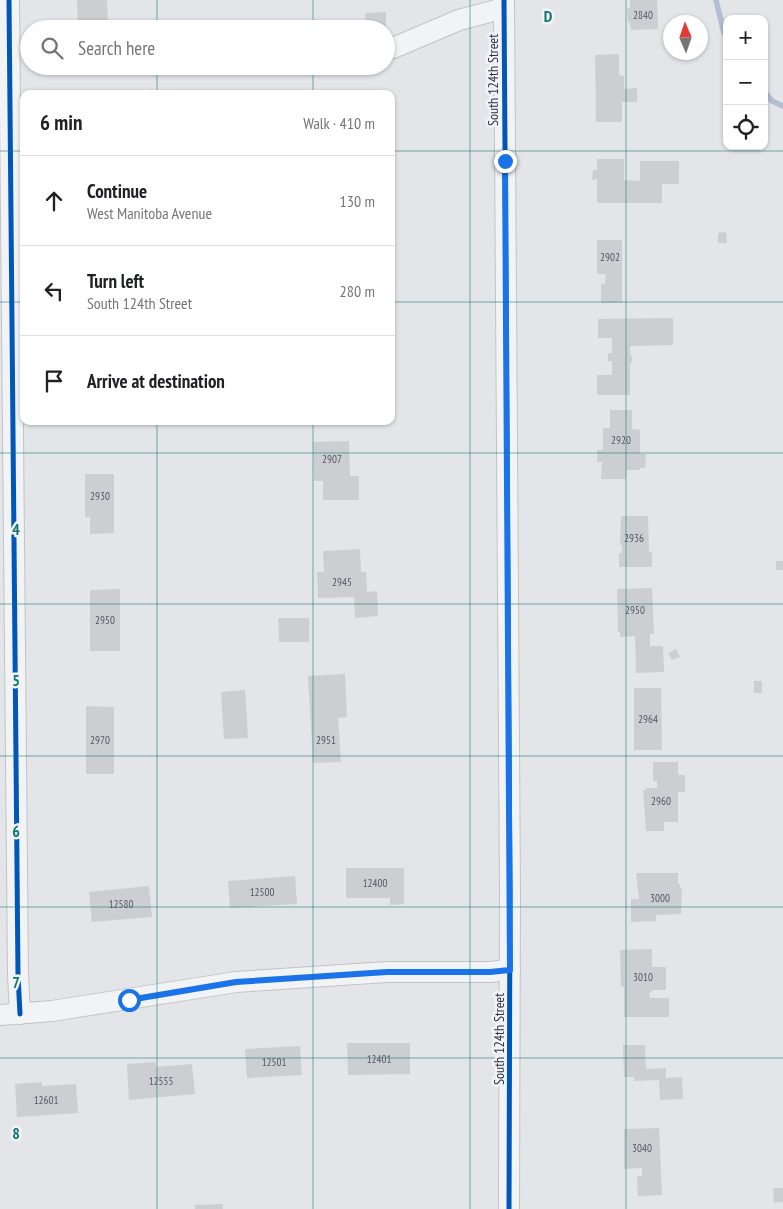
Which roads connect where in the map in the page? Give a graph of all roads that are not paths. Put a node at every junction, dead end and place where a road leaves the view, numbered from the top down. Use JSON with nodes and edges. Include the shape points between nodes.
{"nodes":[{"id":1,"x":9,"y":0,"type":"edge"},
{"id":2,"x":504,"y":4,"type":"edge"},
{"id":3,"x":395,"y":47,"type":"edge"},
{"id":4,"x":510,"y":970,"type":"junction"},
{"id":5,"x":20,"y":1014,"type":"junction"},
{"id":6,"x":0,"y":1015,"type":"edge"},
{"id":7,"x":509,"y":1209,"type":"edge"}],
"edges":[{"from":1,"to":5,"type":"street"},
{"from":2,"to":3,"type":"street"},
{"from":2,"to":4,"type":"street","name":"South 124th Street"},
{"from":4,"to":5,"type":"street","via":[[387,972],[236,982]]},
{"from":4,"to":7,"type":"street","name":"South 124th Street"},
{"from":5,"to":6,"type":"street"}]}
